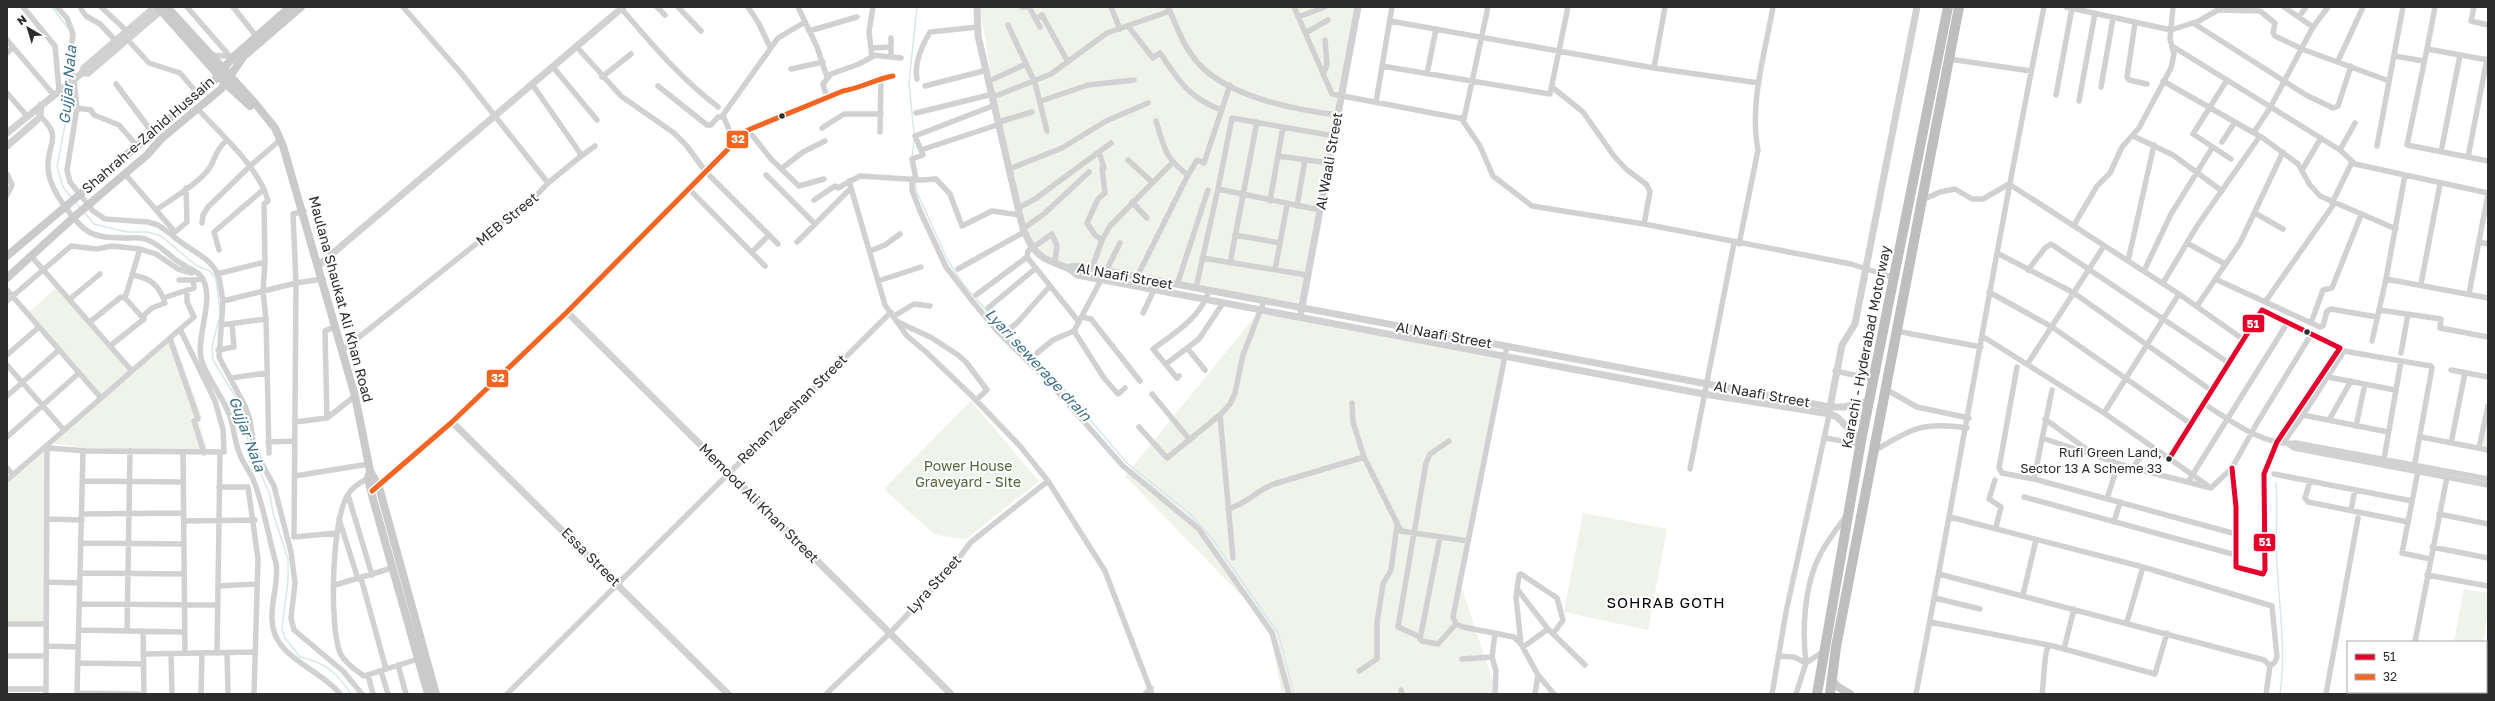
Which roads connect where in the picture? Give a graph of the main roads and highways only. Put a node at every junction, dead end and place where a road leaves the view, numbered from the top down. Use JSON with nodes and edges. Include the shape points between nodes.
{"nodes":[{"id":1,"x":290,"y":7,"type":"edge"},
{"id":2,"x":301,"y":7,"type":"edge"},
{"id":3,"x":1948,"y":7,"type":"edge"},
{"id":4,"x":1959,"y":7,"type":"edge"},
{"id":5,"x":161,"y":8,"type":"edge"},
{"id":6,"x":232,"y":58,"type":"junction"},
{"id":7,"x":221,"y":73,"type":"junction"},
{"id":8,"x":228,"y":81,"type":"junction"},
{"id":9,"x":7,"y":256,"type":"edge"},
{"id":10,"x":7,"y":278,"type":"edge"},
{"id":11,"x":369,"y":471,"type":"junction"},
{"id":12,"x":1824,"y":651,"type":"junction"},
{"id":13,"x":1832,"y":680,"type":"junction"},
{"id":14,"x":428,"y":694,"type":"edge"},
{"id":15,"x":436,"y":694,"type":"edge"},
{"id":16,"x":1810,"y":694,"type":"edge"},
{"id":17,"x":1817,"y":694,"type":"edge"},
{"id":18,"x":1830,"y":694,"type":"edge"},
{"id":19,"x":1850,"y":694,"type":"edge"}],
"edges":[{"from":1,"to":6,"type":"main road","name":"Shahrah-e-Zahid Hussain"},
{"from":2,"to":6,"type":"main road","name":"Shahrah-e-Zahid Hussain"},
{"from":3,"to":12,"type":"highway","name":"Karachi - Hyderabad Motorway","via":[[1860,442]]},
{"from":4,"to":13,"type":"highway","name":"Karachi - Hyderabad Motorway","via":[[1836,647]]},
{"from":5,"to":7,"type":"main road","name":"Maulana Shaukat Ali Khan Road"},
{"from":5,"to":7,"type":"main road","name":"Maulana Shaukat Ali Khan Road","via":[[209,55]]},
{"from":6,"to":7,"type":"main road","name":"Shahrah-e-Zahid Hussain"},
{"from":6,"to":8,"type":"main road","name":"Shahrah-e-Zahid Hussain"},
{"from":7,"to":8,"type":"main road","name":"Maulana Shaukat Ali Khan Road"},
{"from":7,"to":9,"type":"main road","name":"Shahrah-e-Zahid Hussain","via":[[138,147]]},
{"from":8,"to":10,"type":"main road","name":"Shahrah-e-Zahid Hussain"},
{"from":8,"to":11,"type":"main road","name":"Maulana Shaukat Ali Khan Road","via":[[254,102],[275,128],[279,138],[304,211],[343,350],[355,396]]},
{"from":11,"to":14,"type":"main road","name":"Maulana Shaukat Ali Khan Road","via":[[392,568]]},
{"from":11,"to":15,"type":"main road","name":"Maulana Shaukat Ali Khan Road","via":[[379,487]]},
{"from":12,"to":16,"type":"highway"},
{"from":12,"to":17,"type":"highway","name":"Karachi - Hyderabad Motorway"},
{"from":13,"to":18,"type":"highway","name":"Karachi - Hyderabad Motorway"},
{"from":13,"to":19,"type":"main road"}]}
